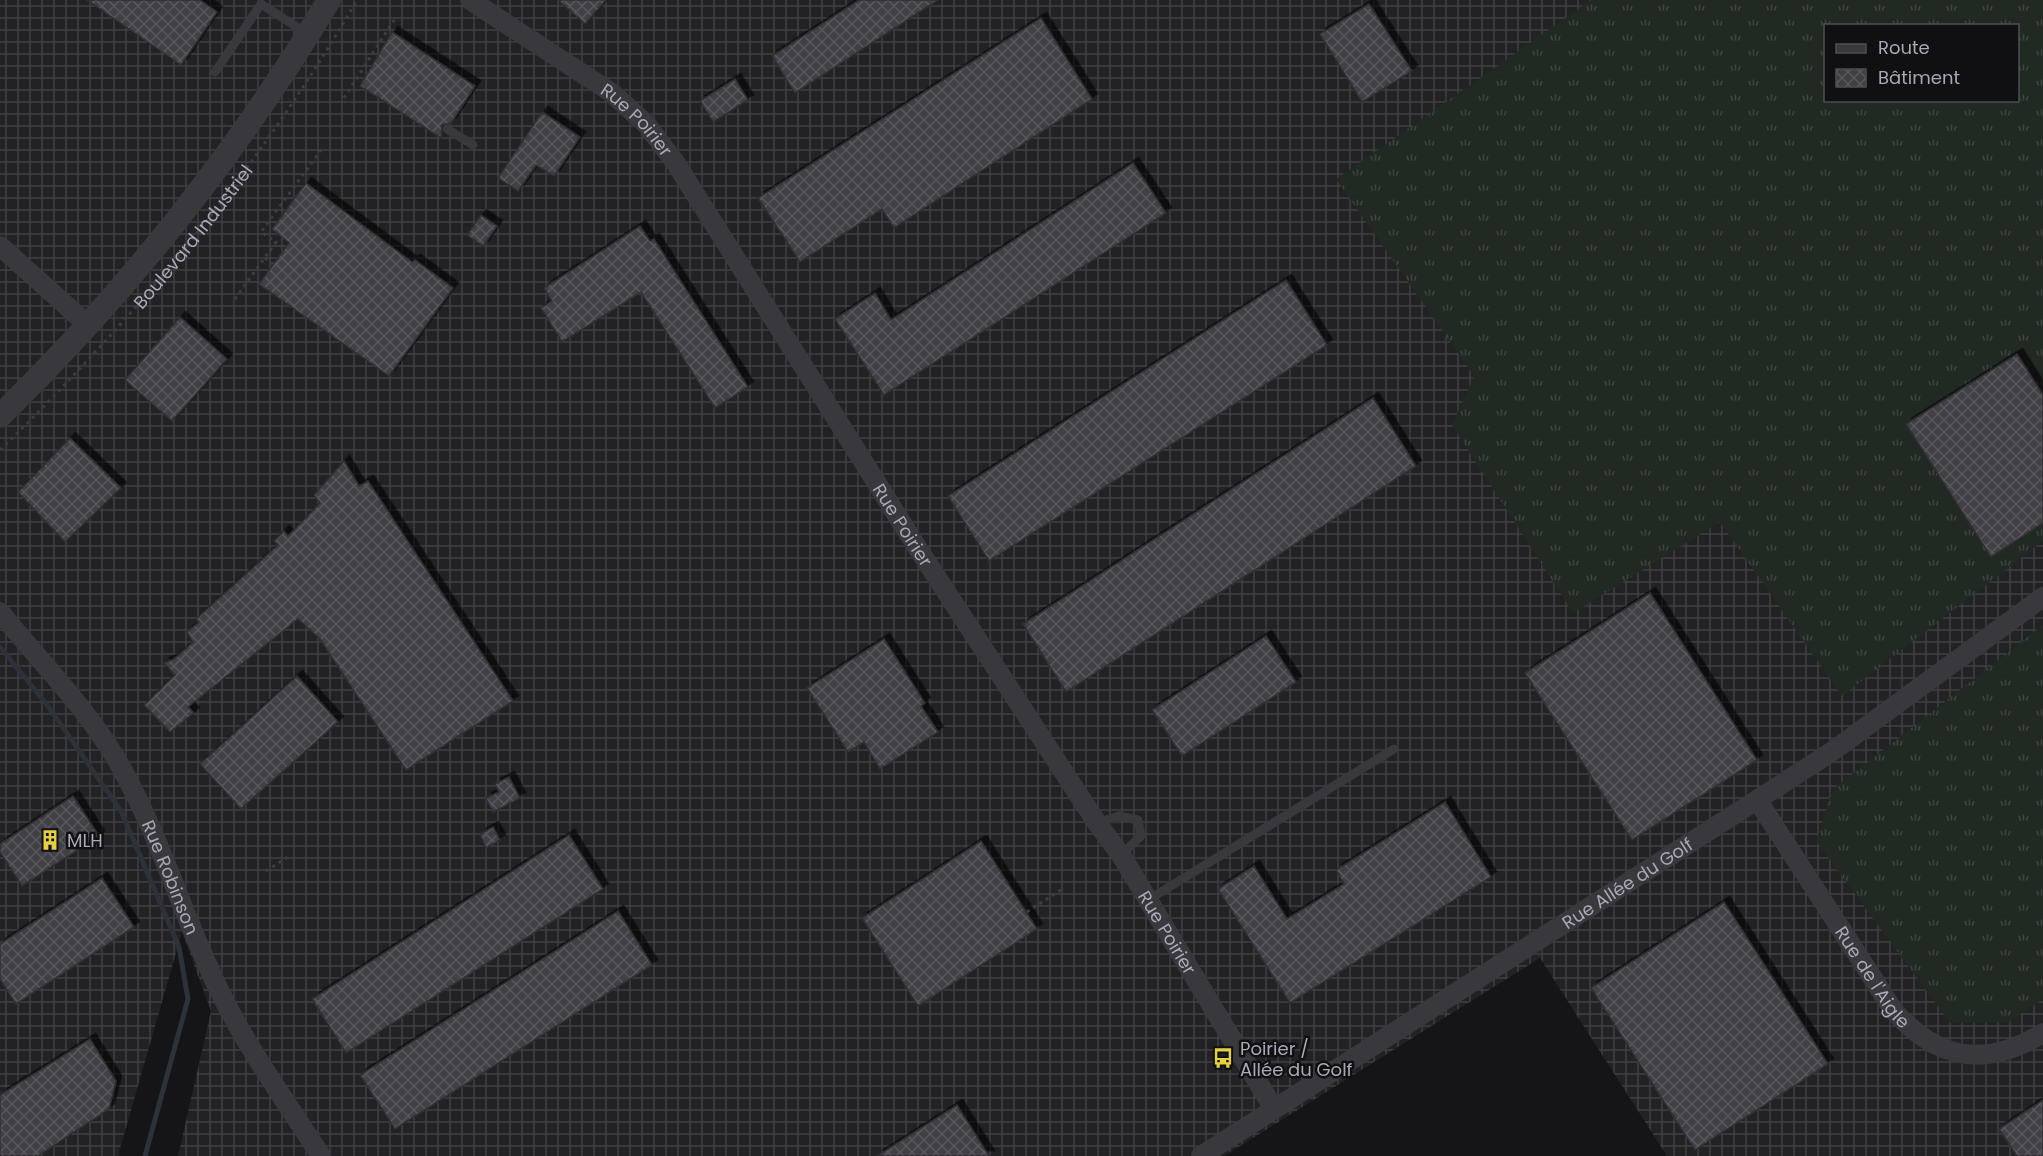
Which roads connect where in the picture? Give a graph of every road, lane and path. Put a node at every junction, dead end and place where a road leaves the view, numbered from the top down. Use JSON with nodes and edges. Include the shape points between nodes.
{"nodes":[{"id":1,"x":329,"y":0,"type":"edge"},
{"id":2,"x":357,"y":0,"type":"edge"},
{"id":3,"x":470,"y":0,"type":"edge"},
{"id":4,"x":259,"y":2,"type":"edge"},
{"id":5,"x":396,"y":17,"type":"dead end"},
{"id":6,"x":308,"y":34,"type":"junction"},
{"id":7,"x":214,"y":72,"type":"dead end"},
{"id":8,"x":344,"y":98,"type":"dead end"},
{"id":9,"x":447,"y":129,"type":"dead end"},
{"id":10,"x":473,"y":145,"type":"dead end"},
{"id":11,"x":324,"y":146,"type":"dead end"},
{"id":12,"x":0,"y":246,"type":"edge"},
{"id":13,"x":265,"y":258,"type":"junction"},
{"id":14,"x":273,"y":264,"type":"dead end"},
{"id":15,"x":235,"y":299,"type":"dead end"},
{"id":16,"x":88,"y":325,"type":"junction"},
{"id":17,"x":0,"y":416,"type":"edge"},
{"id":18,"x":0,"y":450,"type":"edge"},
{"id":19,"x":2043,"y":597,"type":"edge"},
{"id":20,"x":0,"y":612,"type":"edge"},
{"id":21,"x":1394,"y":749,"type":"dead end"},
{"id":22,"x":1758,"y":801,"type":"junction"},
{"id":23,"x":1097,"y":823,"type":"junction"},
{"id":24,"x":291,"y":855,"type":"dead end"},
{"id":25,"x":1121,"y":855,"type":"junction"},
{"id":26,"x":266,"y":871,"type":"dead end"},
{"id":27,"x":1062,"y":889,"type":"dead end"},
{"id":28,"x":1148,"y":900,"type":"junction"},
{"id":29,"x":1027,"y":912,"type":"dead end"},
{"id":30,"x":2043,"y":1033,"type":"edge"},
{"id":31,"x":1274,"y":1109,"type":"junction"},
{"id":32,"x":321,"y":1156,"type":"edge"},
{"id":33,"x":1201,"y":1156,"type":"edge"}],
"edges":[{"from":1,"to":6,"type":"street","name":"Boulevard Industriel"},
{"from":2,"to":18,"type":"path","name":"Boulevard Industriel","via":[[300,90],[216,208],[101,346]]},
{"from":3,"to":23,"type":"street","name":"Rue Poirier","via":[[612,93],[646,124],[680,170],[921,553]]},
{"from":4,"to":6,"type":"lane"},
{"from":4,"to":7,"type":"lane"},
{"from":5,"to":8,"type":"path"},
{"from":6,"to":16,"type":"street","name":"Boulevard Industriel","via":[[197,193]]},
{"from":9,"to":10,"type":"lane"},
{"from":11,"to":13,"type":"path","via":[[261,232],[276,242]]},
{"from":12,"to":16,"type":"street"},
{"from":13,"to":14,"type":"path"},
{"from":13,"to":15,"type":"path"},
{"from":16,"to":17,"type":"street","name":"Boulevard Industriel"},
{"from":19,"to":22,"type":"street","name":"Rue Allée du Golf","via":[[1864,729]]},
{"from":20,"to":32,"type":"street","name":"Rue Robinson","via":[[98,732],[122,768],[153,828],[221,994]]},
{"from":21,"to":28,"type":"lane"},
{"from":22,"to":30,"type":"street","name":"Rue de l'Aigle","via":[[1894,1011],[1911,1031],[1946,1050],[1975,1055],[2019,1046]]},
{"from":22,"to":31,"type":"street","name":"Rue Allée du Golf"},
{"from":23,"to":25,"type":"street","name":"Rue Poirier"},
{"from":23,"to":25,"type":"lane","via":[[1119,816],[1138,820],[1142,836]]},
{"from":24,"to":26,"type":"path"},
{"from":25,"to":28,"type":"street","name":"Rue Poirier"},
{"from":27,"to":29,"type":"path"},
{"from":28,"to":31,"type":"street","name":"Rue Poirier"},
{"from":31,"to":33,"type":"street","name":"Rue Allée du Golf"}]}
